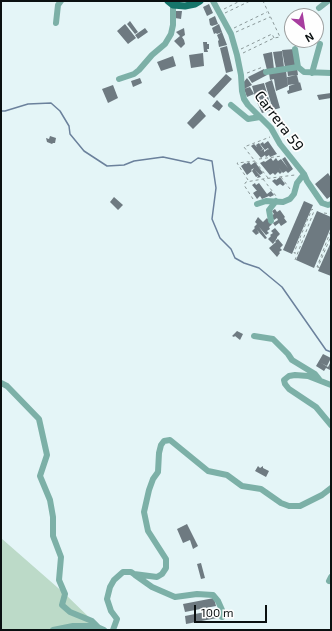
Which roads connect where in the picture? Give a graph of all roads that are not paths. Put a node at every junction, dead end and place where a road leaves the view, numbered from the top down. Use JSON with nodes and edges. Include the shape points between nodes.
{"nodes":[{"id":1,"x":61,"y":1,"type":"edge"},
{"id":2,"x":200,"y":1,"type":"edge"},
{"id":3,"x":213,"y":1,"type":"edge"},
{"id":4,"x":328,"y":1,"type":"edge"},
{"id":5,"x":170,"y":3,"type":"edge"},
{"id":6,"x":319,"y":8,"type":"dead end"},
{"id":7,"x":56,"y":23,"type":"dead end"},
{"id":8,"x":319,"y":48,"type":"edge"},
{"id":9,"x":295,"y":49,"type":"dead end"},
{"id":10,"x":298,"y":67,"type":"junction"},
{"id":11,"x":265,"y":69,"type":"road end"},
{"id":12,"x":312,"y":73,"type":"junction"},
{"id":13,"x":331,"y":73,"type":"edge"},
{"id":14,"x":119,"y":79,"type":"dead end"},
{"id":15,"x":231,"y":105,"type":"dead end"},
{"id":16,"x":260,"y":117,"type":"junction"},
{"id":17,"x":304,"y":174,"type":"junction"},
{"id":18,"x":276,"y":201,"type":"junction"},
{"id":19,"x":257,"y":204,"type":"road end"},
{"id":20,"x":328,"y":204,"type":"edge"},
{"id":21,"x":271,"y":221,"type":"dead end"},
{"id":22,"x":254,"y":336,"type":"dead end"},
{"id":23,"x":320,"y":381,"type":"junction"},
{"id":24,"x":1,"y":383,"type":"edge"},
{"id":25,"x":331,"y":385,"type":"edge"},
{"id":26,"x":331,"y":425,"type":"edge"},
{"id":27,"x":331,"y":488,"type":"edge"},
{"id":28,"x":134,"y":574,"type":"junction"},
{"id":29,"x":222,"y":617,"type":"dead end"},
{"id":30,"x":99,"y":628,"type":"edge"},
{"id":31,"x":53,"y":630,"type":"edge"},
{"id":32,"x":113,"y":630,"type":"edge"}],
"edges":[{"from":1,"to":7,"type":"street","via":[[58,5]]},
{"from":2,"to":5,"type":"main road","via":[[185,6]]},
{"from":3,"to":16,"type":"street","name":"Carrera 59","via":[[232,31],[238,53],[244,99]]},
{"from":4,"to":6,"type":"street"},
{"from":5,"to":14,"type":"street","via":[[173,26],[165,44],[134,74]]},
{"from":8,"to":12,"type":"street"},
{"from":9,"to":10,"type":"street"},
{"from":10,"to":11,"type":"street"},
{"from":10,"to":12,"type":"street","via":[[304,72]]},
{"from":12,"to":13,"type":"street"},
{"from":15,"to":16,"type":"street","via":[[248,119]]},
{"from":16,"to":17,"type":"street","name":"Carrera 59"},
{"from":17,"to":18,"type":"street","via":[[290,199]]},
{"from":17,"to":20,"type":"street","name":"Carrera 59","via":[[312,190],[322,202]]},
{"from":18,"to":19,"type":"street"},
{"from":18,"to":21,"type":"street","via":[[269,210]]},
{"from":22,"to":23,"type":"street","via":[[273,339],[292,360],[315,374]]},
{"from":23,"to":25,"type":"street"},
{"from":23,"to":26,"type":"street","via":[[308,376],[295,375],[286,378],[284,382],[293,392],[316,407]]},
{"from":24,"to":30,"type":"street","via":[[40,420],[47,455],[40,476],[50,500],[53,536],[60,557],[59,580],[65,594],[62,605],[70,612],[92,621]]},
{"from":27,"to":28,"type":"street","via":[[300,506],[289,506],[261,489],[242,486],[227,475],[208,471],[170,440],[164,441],[160,449],[158,472],[151,484],[144,512],[148,531],[166,559],[167,565],[162,574],[156,577]]},
{"from":28,"to":29,"type":"street","via":[[152,587],[175,597],[213,595],[218,600]]},
{"from":28,"to":32,"type":"street","via":[[124,572],[110,587],[107,602],[117,619]]},
{"from":30,"to":31,"type":"street","via":[[73,626]]}]}
